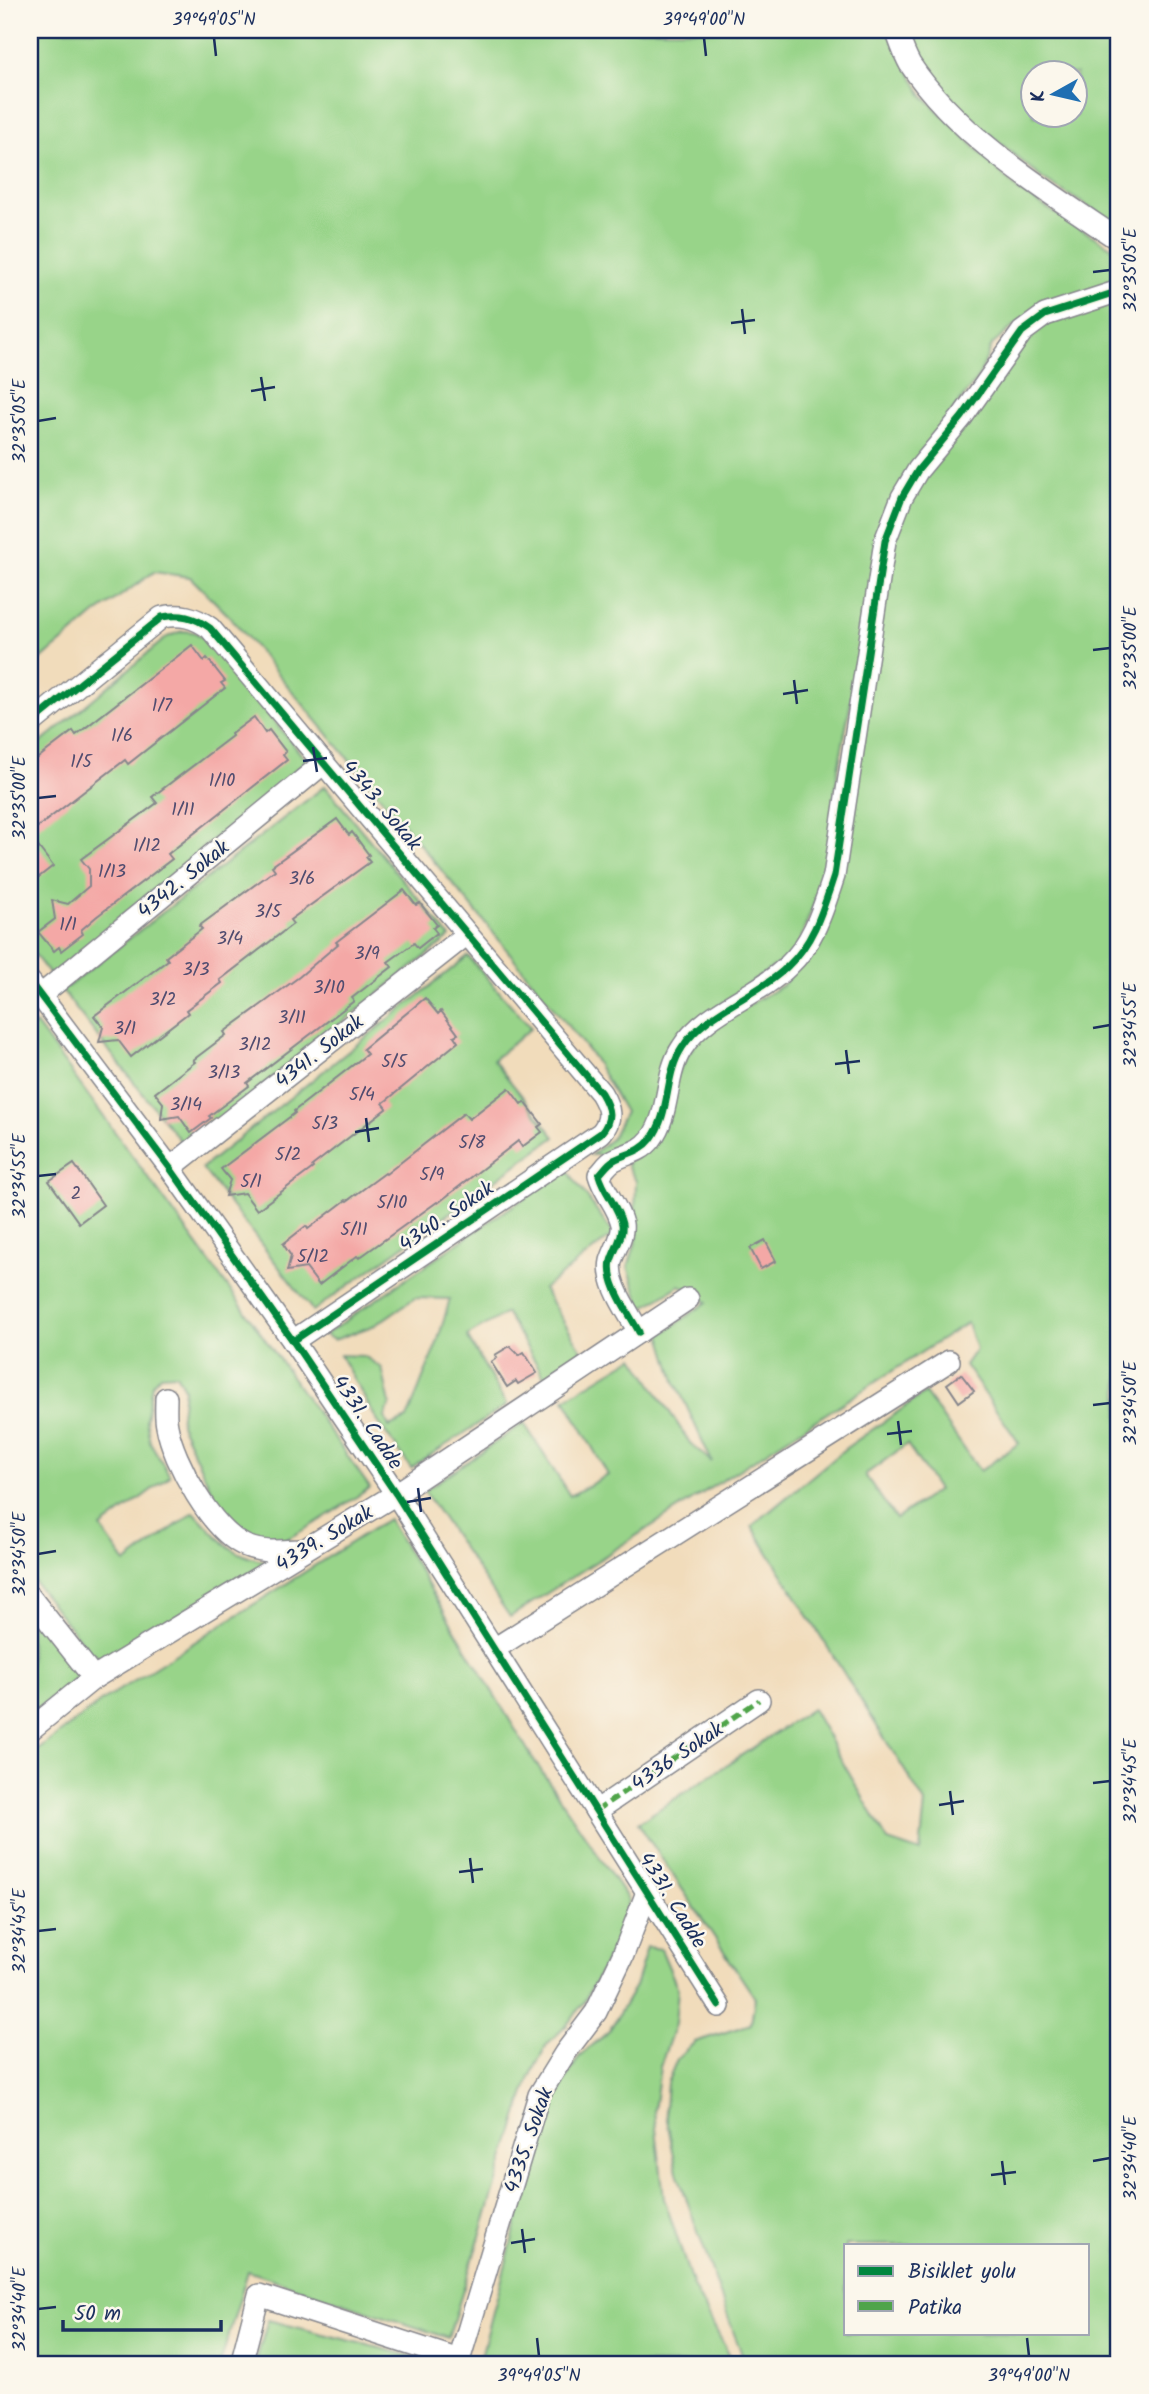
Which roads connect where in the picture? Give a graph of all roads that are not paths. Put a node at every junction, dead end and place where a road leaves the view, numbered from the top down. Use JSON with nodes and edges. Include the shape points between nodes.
{"nodes":[{"id":1,"x":896,"y":30,"type":"edge"},
{"id":2,"x":1119,"y":240,"type":"edge"},
{"id":3,"x":1119,"y":291,"type":"edge"},
{"id":4,"x":30,"y":724,"type":"edge"},
{"id":5,"x":324,"y":764,"type":"junction"},
{"id":6,"x":467,"y":934,"type":"junction"},
{"id":7,"x":36,"y":999,"type":"edge"},
{"id":8,"x":610,"y":1114,"type":"joint"},
{"id":9,"x":170,"y":1168,"type":"junction"},
{"id":10,"x":688,"y":1299,"type":"dead end"},
{"id":11,"x":639,"y":1332,"type":"junction"},
{"id":12,"x":293,"y":1341,"type":"junction"},
{"id":13,"x":949,"y":1362,"type":"dead end"},
{"id":14,"x":166,"y":1398,"type":"dead end"},
{"id":15,"x":396,"y":1494,"type":"junction"},
{"id":16,"x":305,"y":1549,"type":"junction"},
{"id":17,"x":30,"y":1597,"type":"edge"},
{"id":18,"x":494,"y":1649,"type":"junction"},
{"id":19,"x":94,"y":1678,"type":"junction"},
{"id":20,"x":759,"y":1700,"type":"dead end"},
{"id":21,"x":30,"y":1730,"type":"edge"},
{"id":22,"x":596,"y":1811,"type":"junction"},
{"id":23,"x":647,"y":1892,"type":"junction"},
{"id":24,"x":719,"y":2006,"type":"dead end"},
{"id":25,"x":459,"y":2362,"type":"edge"},
{"id":26,"x":241,"y":2364,"type":"edge"}],
"edges":[{"from":1,"to":2,"type":"street","via":[[908,62],[970,131],[1045,191]]},
{"from":3,"to":11,"type":"street","via":[[1045,315],[1021,332],[902,497],[885,541],[834,876],[816,925],[807,945],[787,968],[697,1029],[681,1049],[651,1139],[635,1153],[611,1161],[599,1175],[623,1228],[610,1264],[614,1283]]},
{"from":4,"to":5,"type":"street","name":"4343. Sokak","via":[[162,617],[180,615],[197,618],[210,628]]},
{"from":5,"to":6,"type":"street","name":"4343. Sokak"},
{"from":5,"to":7,"type":"street","name":"4342. Sokak"},
{"from":6,"to":8,"type":"street","name":"4343. Sokak","via":[[601,1093]]},
{"from":6,"to":9,"type":"street","name":"4341. Sokak"},
{"from":7,"to":9,"type":"street","name":"4331. Cadde"},
{"from":8,"to":12,"type":"street","name":"4340. Sokak","via":[[601,1133]]},
{"from":9,"to":12,"type":"street","name":"4331. Cadde"},
{"from":10,"to":11,"type":"street","name":"4339. Sokak"},
{"from":11,"to":15,"type":"street","name":"4339. Sokak"},
{"from":12,"to":15,"type":"street","name":"4331. Cadde"},
{"from":13,"to":18,"type":"street"},
{"from":14,"to":16,"type":"street","via":[[175,1455],[226,1534],[245,1546],[268,1552]]},
{"from":15,"to":16,"type":"street","name":"4339. Sokak"},
{"from":15,"to":18,"type":"street","name":"4331. Cadde"},
{"from":16,"to":19,"type":"street","name":"4339. Sokak"},
{"from":17,"to":19,"type":"street"},
{"from":18,"to":22,"type":"street","name":"4331. Cadde"},
{"from":19,"to":21,"type":"street","name":"4339. Sokak"},
{"from":20,"to":22,"type":"street","name":"4336 Sokak"},
{"from":22,"to":23,"type":"street","name":"4331. Cadde"},
{"from":23,"to":24,"type":"street","name":"4331. Cadde"},
{"from":23,"to":25,"type":"street","name":"4335. Sokak","via":[[596,2012],[539,2095]]},
{"from":25,"to":26,"type":"street","via":[[259,2295]]}]}
